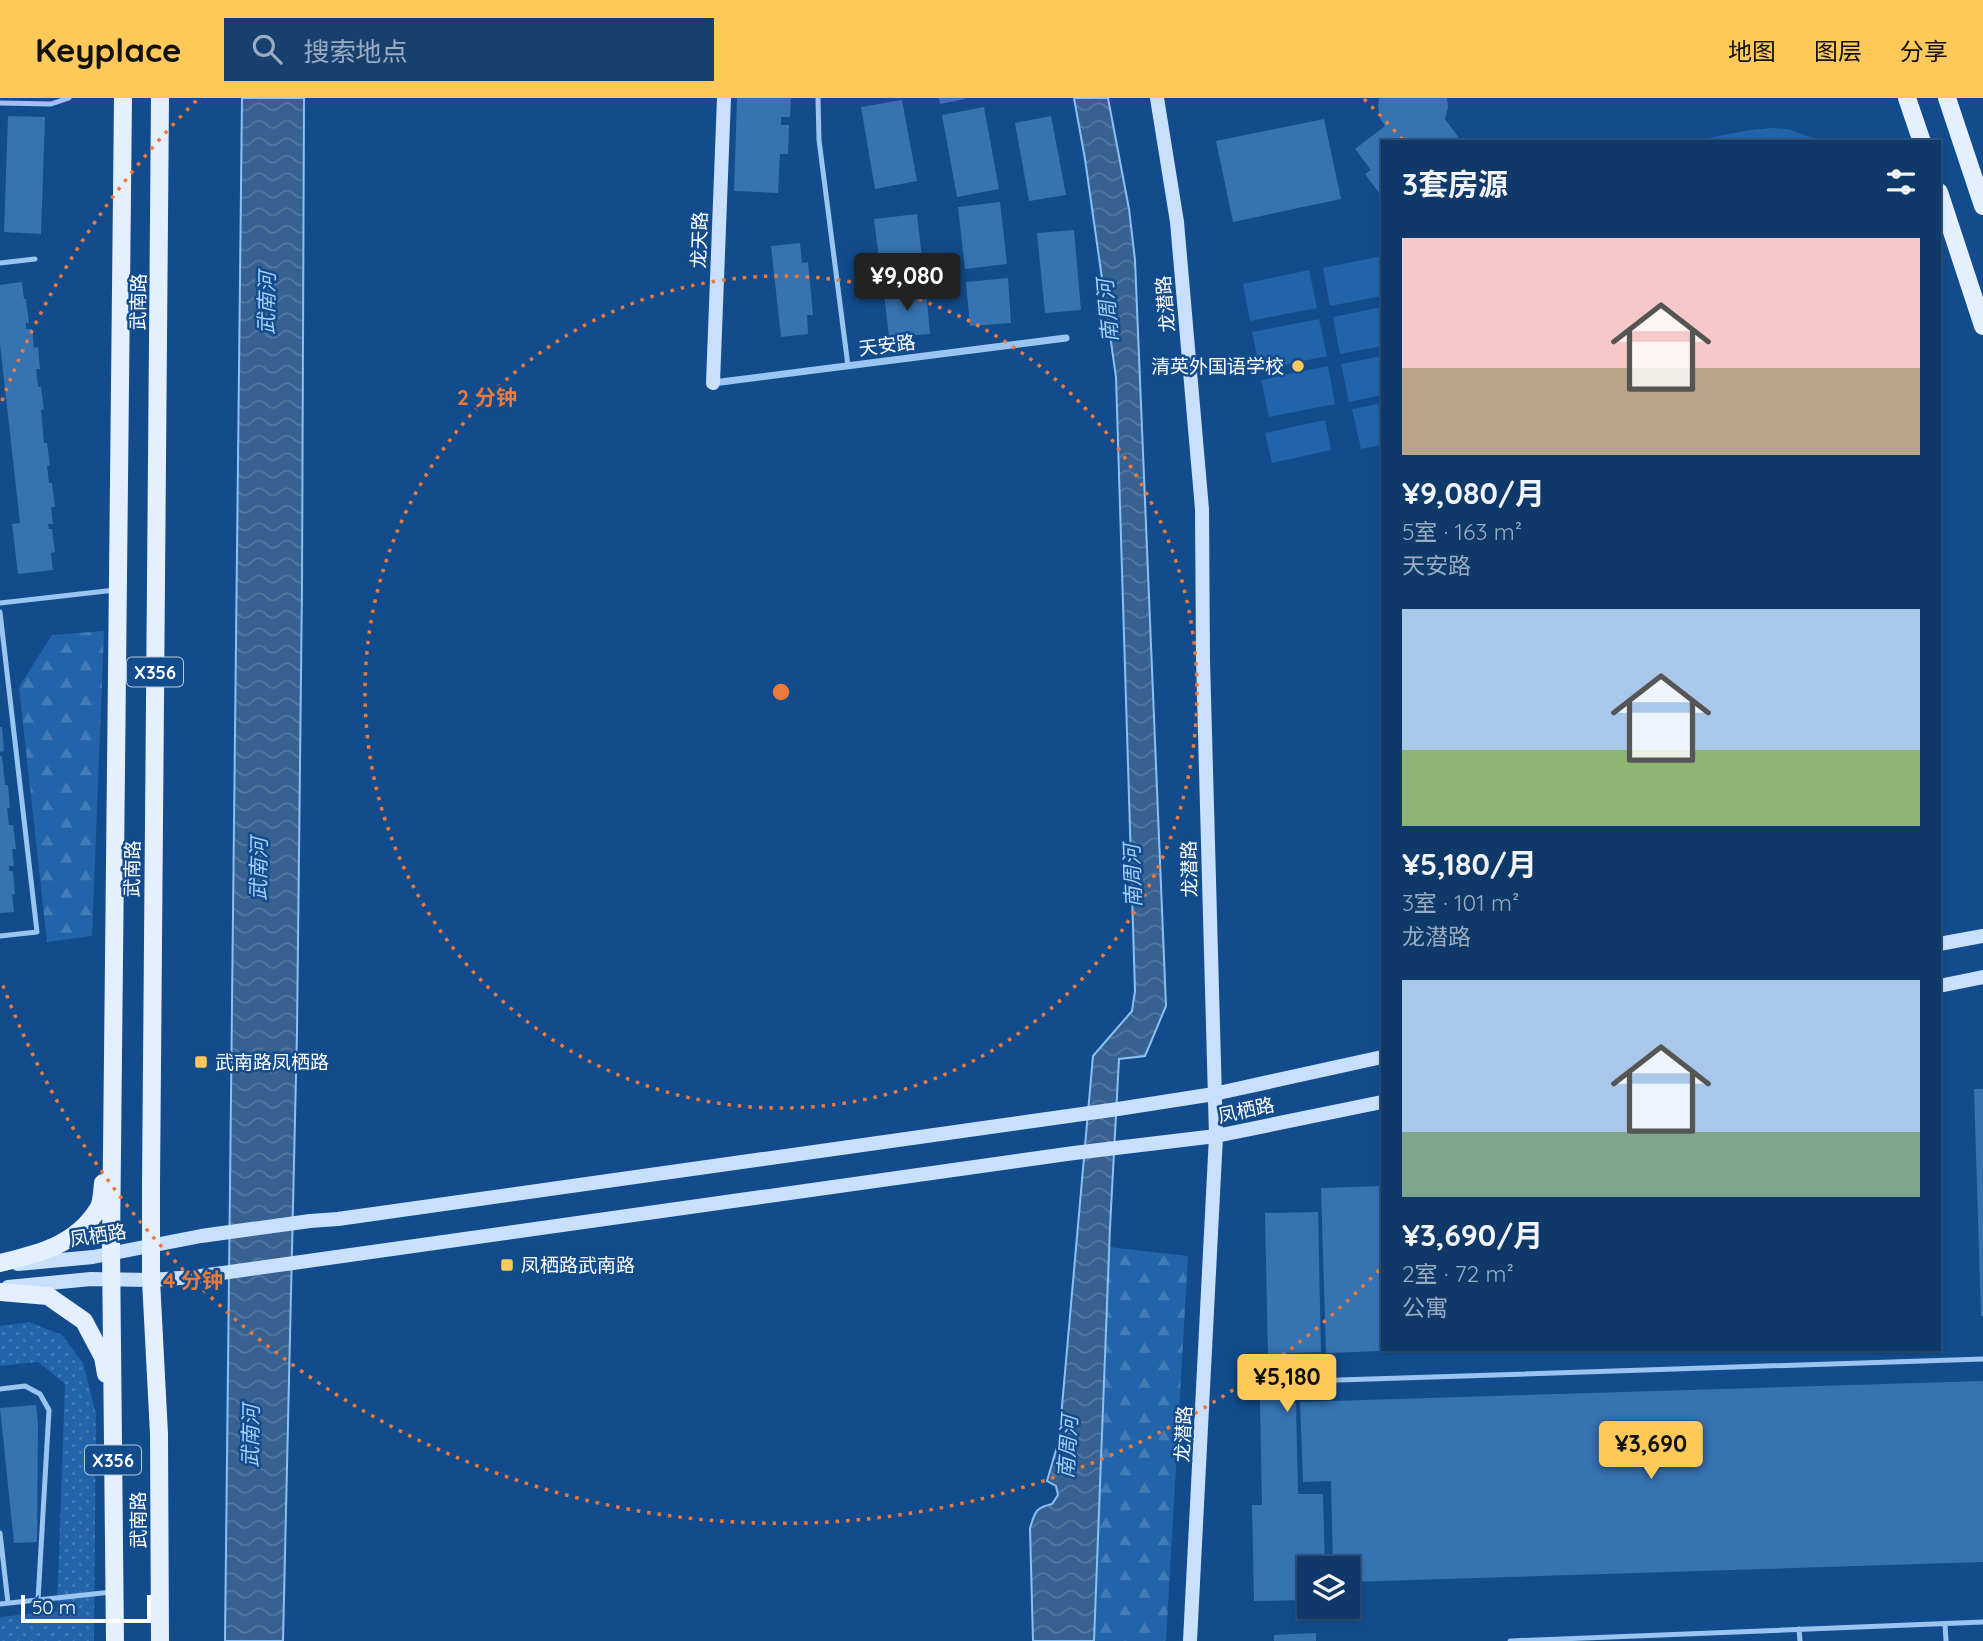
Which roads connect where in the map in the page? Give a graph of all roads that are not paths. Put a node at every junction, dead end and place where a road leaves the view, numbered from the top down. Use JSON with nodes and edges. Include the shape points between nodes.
{"nodes":[{"id":1,"x":69,"y":98,"type":"edge"},
{"id":2,"x":123,"y":98,"type":"edge"},
{"id":3,"x":160,"y":98,"type":"edge"},
{"id":4,"x":724,"y":98,"type":"edge"},
{"id":5,"x":818,"y":98,"type":"edge"},
{"id":6,"x":1157,"y":98,"type":"edge"},
{"id":7,"x":1907,"y":98,"type":"edge"},
{"id":8,"x":1947,"y":98,"type":"edge"},
{"id":9,"x":0,"y":103,"type":"edge"},
{"id":10,"x":1921,"y":140,"type":"edge"},
{"id":11,"x":1941,"y":198,"type":"edge"},
{"id":12,"x":1983,"y":206,"type":"edge"},
{"id":13,"x":35,"y":259,"type":"dead end"},
{"id":14,"x":0,"y":263,"type":"edge"},
{"id":15,"x":1983,"y":326,"type":"edge"},
{"id":16,"x":1066,"y":338,"type":"dead end"},
{"id":17,"x":848,"y":366,"type":"junction"},
{"id":18,"x":713,"y":383,"type":"joint"},
{"id":19,"x":118,"y":590,"type":"junction"},
{"id":20,"x":0,"y":603,"type":"edge"},
{"id":21,"x":0,"y":612,"type":"edge"},
{"id":22,"x":0,"y":936,"type":"edge"},
{"id":23,"x":1983,"y":936,"type":"edge"},
{"id":24,"x":1941,"y":944,"type":"edge"},
{"id":25,"x":1983,"y":977,"type":"edge"},
{"id":26,"x":1941,"y":986,"type":"edge"},
{"id":27,"x":1381,"y":1057,"type":"edge"},
{"id":28,"x":1214,"y":1094,"type":"junction"},
{"id":29,"x":1381,"y":1102,"type":"edge"},
{"id":30,"x":113,"y":1121,"type":"junction"},
{"id":31,"x":1216,"y":1136,"type":"junction"},
{"id":32,"x":151,"y":1245,"type":"junction"},
{"id":33,"x":111,"y":1253,"type":"junction"},
{"id":34,"x":0,"y":1264,"type":"edge"},
{"id":35,"x":112,"y":1279,"type":"junction"},
{"id":36,"x":151,"y":1280,"type":"junction"},
{"id":37,"x":0,"y":1290,"type":"edge"},
{"id":38,"x":1983,"y":1359,"type":"edge"},
{"id":39,"x":1308,"y":1381,"type":"dead end"},
{"id":40,"x":0,"y":1389,"type":"edge"},
{"id":41,"x":113,"y":1412,"type":"junction"},
{"id":42,"x":0,"y":1533,"type":"edge"},
{"id":43,"x":114,"y":1592,"type":"junction"},
{"id":44,"x":38,"y":1600,"type":"junction"},
{"id":45,"x":8,"y":1603,"type":"junction"},
{"id":46,"x":0,"y":1604,"type":"edge"},
{"id":47,"x":1983,"y":1622,"type":"edge"},
{"id":48,"x":1945,"y":1624,"type":"junction"},
{"id":49,"x":1800,"y":1629,"type":"junction"},
{"id":50,"x":1659,"y":1638,"type":"edge"},
{"id":51,"x":115,"y":1641,"type":"edge"},
{"id":52,"x":160,"y":1641,"type":"edge"},
{"id":53,"x":1190,"y":1641,"type":"edge"},
{"id":54,"x":1510,"y":1641,"type":"edge"},
{"id":55,"x":1800,"y":1641,"type":"edge"},
{"id":56,"x":1946,"y":1641,"type":"edge"}],
"edges":[{"from":1,"to":9,"type":"lane","via":[[51,104]]},
{"from":2,"to":19,"type":"main road","name":"武南路","number":"X356"},
{"from":3,"to":32,"type":"main road","name":"武南路","number":"X356"},
{"from":4,"to":18,"type":"main road","name":"龙天路"},
{"from":5,"to":17,"type":"lane","via":[[819,140]]},
{"from":6,"to":28,"type":"main road","name":"龙潜路","via":[[1177,222],[1202,509]]},
{"from":7,"to":10,"type":"main road"},
{"from":8,"to":12,"type":"main road"},
{"from":11,"to":15,"type":"main road"},
{"from":13,"to":14,"type":"lane"},
{"from":16,"to":17,"type":"street","name":"天安路"},
{"from":17,"to":18,"type":"street","name":"天安路"},
{"from":19,"to":20,"type":"lane"},
{"from":19,"to":30,"type":"main road","name":"武南路","number":"X356"},
{"from":21,"to":22,"type":"lane","via":[[37,932]]},
{"from":23,"to":24,"type":"main road"},
{"from":25,"to":26,"type":"main road"},
{"from":27,"to":28,"type":"main road","name":"凤栖路"},
{"from":28,"to":31,"type":"main road","name":"龙潜路"},
{"from":28,"to":32,"type":"main road","name":"凤栖路"},
{"from":29,"to":31,"type":"main road","name":"凤栖路"},
{"from":30,"to":33,"type":"main road","name":"武南路","number":"X356"},
{"from":30,"to":34,"type":"main road","via":[[99,1208],[73,1238]]},
{"from":31,"to":36,"type":"main road","name":"凤栖路"},
{"from":31,"to":53,"type":"main road","name":"龙潜路"},
{"from":32,"to":33,"type":"main road","name":"凤栖路"},
{"from":32,"to":36,"type":"main road","name":"武南路","number":"X356"},
{"from":33,"to":34,"type":"main road","name":"凤栖路"},
{"from":33,"to":35,"type":"main road","name":"武南路","number":"X356"},
{"from":35,"to":36,"type":"main road"},
{"from":35,"to":37,"type":"main road"},
{"from":35,"to":41,"type":"main road","name":"武南路","number":"X356"},
{"from":36,"to":52,"type":"main road","name":"武南路","number":"X356","via":[[159,1434]]},
{"from":37,"to":41,"type":"main road","via":[[48,1296],[84,1321],[103,1357]]},
{"from":38,"to":39,"type":"lane"},
{"from":40,"to":44,"type":"lane","via":[[25,1386],[40,1394],[49,1410]]},
{"from":41,"to":43,"type":"main road","name":"武南路","number":"X356"},
{"from":42,"to":45,"type":"lane"},
{"from":43,"to":44,"type":"lane"},
{"from":43,"to":51,"type":"main road","name":"武南路","number":"X356"},
{"from":44,"to":45,"type":"lane"},
{"from":45,"to":46,"type":"lane"},
{"from":47,"to":48,"type":"lane"},
{"from":48,"to":49,"type":"lane"},
{"from":48,"to":56,"type":"lane"},
{"from":49,"to":50,"type":"lane"},
{"from":49,"to":55,"type":"lane"},
{"from":50,"to":54,"type":"lane"}]}
